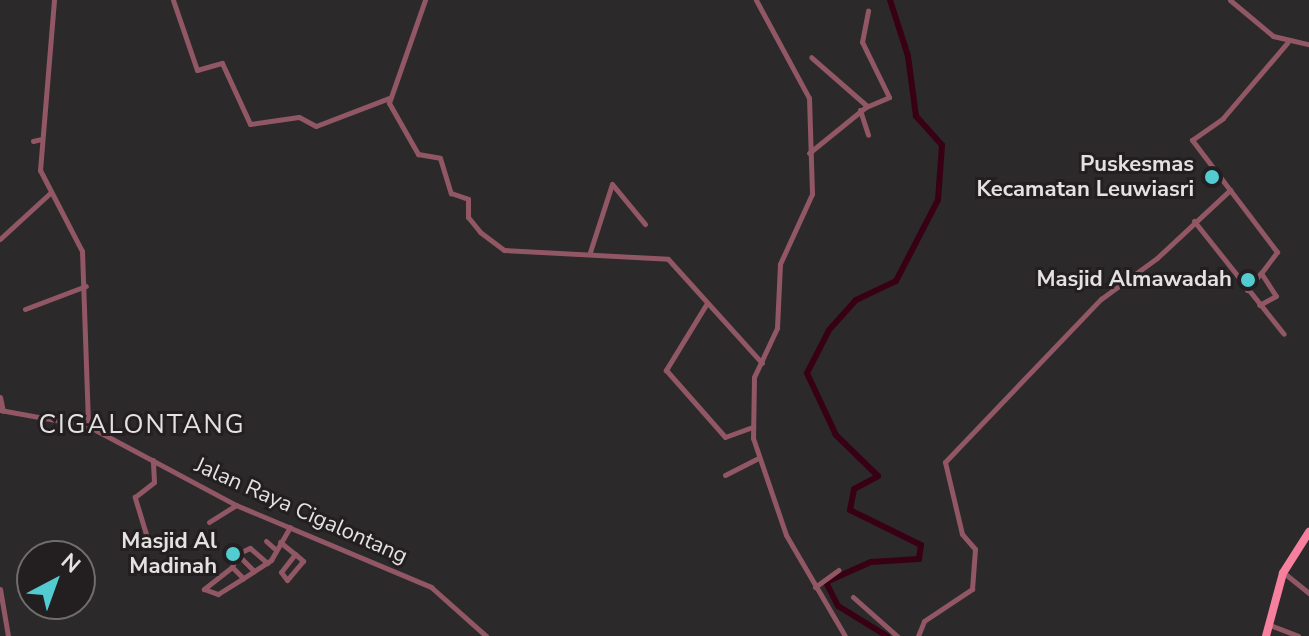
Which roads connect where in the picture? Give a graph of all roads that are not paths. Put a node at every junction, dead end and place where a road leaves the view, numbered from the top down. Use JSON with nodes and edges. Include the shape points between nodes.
{"nodes":[{"id":1,"x":173,"y":0,"type":"edge"},
{"id":2,"x":425,"y":0,"type":"edge"},
{"id":3,"x":756,"y":0,"type":"edge"},
{"id":4,"x":54,"y":1,"type":"edge"},
{"id":5,"x":1234,"y":2,"type":"edge"},
{"id":6,"x":868,"y":11,"type":"dead end"},
{"id":7,"x":1287,"y":43,"type":"junction"},
{"id":8,"x":1309,"y":44,"type":"edge"},
{"id":9,"x":811,"y":57,"type":"dead end"},
{"id":10,"x":389,"y":98,"type":"junction"},
{"id":11,"x":863,"y":109,"type":"junction"},
{"id":12,"x":868,"y":135,"type":"dead end"},
{"id":13,"x":41,"y":139,"type":"junction"},
{"id":14,"x":33,"y":141,"type":"dead end"},
{"id":15,"x":809,"y":153,"type":"junction"},
{"id":16,"x":1230,"y":190,"type":"junction"},
{"id":17,"x":50,"y":193,"type":"junction"},
{"id":18,"x":1194,"y":221,"type":"junction"},
{"id":19,"x":645,"y":224,"type":"dead end"},
{"id":20,"x":0,"y":239,"type":"edge"},
{"id":21,"x":590,"y":252,"type":"junction"},
{"id":22,"x":1261,"y":273,"type":"junction"},
{"id":23,"x":86,"y":286,"type":"junction"},
{"id":24,"x":1247,"y":290,"type":"junction"},
{"id":25,"x":707,"y":303,"type":"junction"},
{"id":26,"x":1259,"y":305,"type":"junction"},
{"id":27,"x":25,"y":309,"type":"dead end"},
{"id":28,"x":1284,"y":334,"type":"dead end"},
{"id":29,"x":762,"y":363,"type":"junction"},
{"id":30,"x":0,"y":397,"type":"edge"},
{"id":31,"x":1,"y":410,"type":"edge"},
{"id":32,"x":88,"y":426,"type":"junction"},
{"id":33,"x":753,"y":427,"type":"junction"},
{"id":34,"x":758,"y":458,"type":"junction"},
{"id":35,"x":153,"y":460,"type":"junction"},
{"id":36,"x":725,"y":475,"type":"dead end"},
{"id":37,"x":236,"y":505,"type":"junction"},
{"id":38,"x":209,"y":522,"type":"dead end"},
{"id":39,"x":290,"y":527,"type":"junction"},
{"id":40,"x":1309,"y":532,"type":"edge"},
{"id":41,"x":146,"y":534,"type":"dead end"},
{"id":42,"x":266,"y":541,"type":"dead end"},
{"id":43,"x":280,"y":542,"type":"junction"},
{"id":44,"x":276,"y":550,"type":"junction"},
{"id":45,"x":237,"y":554,"type":"junction"},
{"id":46,"x":295,"y":554,"type":"junction"},
{"id":47,"x":267,"y":563,"type":"junction"},
{"id":48,"x":232,"y":567,"type":"junction"},
{"id":49,"x":838,"y":570,"type":"dead end"},
{"id":50,"x":254,"y":571,"type":"junction"},
{"id":51,"x":1283,"y":573,"type":"junction"},
{"id":52,"x":243,"y":578,"type":"junction"},
{"id":53,"x":814,"y":588,"type":"junction"},
{"id":54,"x":0,"y":589,"type":"edge"},
{"id":55,"x":1309,"y":593,"type":"edge"},
{"id":56,"x":853,"y":597,"type":"dead end"},
{"id":57,"x":1269,"y":624,"type":"junction"},
{"id":58,"x":8,"y":636,"type":"edge"},
{"id":59,"x":486,"y":636,"type":"edge"},
{"id":60,"x":845,"y":636,"type":"edge"},
{"id":61,"x":897,"y":636,"type":"edge"},
{"id":62,"x":918,"y":636,"type":"edge"},
{"id":63,"x":1266,"y":636,"type":"edge"},
{"id":64,"x":1298,"y":636,"type":"edge"}],
"edges":[{"from":1,"to":10,"type":"street","via":[[197,70],[220,62],[249,123],[299,117],[319,125]]},
{"from":2,"to":10,"type":"street"},
{"from":3,"to":15,"type":"street","via":[[809,98]]},
{"from":4,"to":13,"type":"street"},
{"from":5,"to":7,"type":"street"},
{"from":6,"to":11,"type":"street","via":[[862,42],[889,97]]},
{"from":7,"to":8,"type":"street"},
{"from":7,"to":16,"type":"street","via":[[1223,118],[1192,140]]},
{"from":9,"to":11,"type":"street"},
{"from":10,"to":21,"type":"street","via":[[410,144],[425,158],[438,156],[451,193],[468,199],[469,219],[494,245]]},
{"from":11,"to":12,"type":"street"},
{"from":11,"to":15,"type":"street"},
{"from":13,"to":14,"type":"street"},
{"from":13,"to":17,"type":"street","via":[[40,170]]},
{"from":15,"to":29,"type":"street","via":[[808,213],[780,264],[777,328]]},
{"from":16,"to":18,"type":"street"},
{"from":16,"to":22,"type":"street","via":[[1277,252]]},
{"from":17,"to":20,"type":"street"},
{"from":17,"to":23,"type":"street","via":[[82,251]]},
{"from":18,"to":24,"type":"street"},
{"from":18,"to":62,"type":"street","via":[[1101,299],[945,462],[962,534],[975,549],[972,589],[923,623]]},
{"from":19,"to":21,"type":"street","via":[[612,184]]},
{"from":21,"to":25,"type":"street","via":[[668,259]]},
{"from":22,"to":24,"type":"street"},
{"from":22,"to":26,"type":"street","via":[[1276,296]]},
{"from":23,"to":27,"type":"street"},
{"from":23,"to":32,"type":"street"},
{"from":24,"to":26,"type":"street"},
{"from":25,"to":29,"type":"street"},
{"from":25,"to":33,"type":"street","via":[[666,370],[725,437]]},
{"from":26,"to":28,"type":"street"},
{"from":29,"to":33,"type":"street","via":[[754,377]]},
{"from":30,"to":31,"type":"street"},
{"from":31,"to":32,"type":"street","name":"Jalan Raya Cigalontang"},
{"from":32,"to":35,"type":"street","name":"Jalan Raya Cigalontang"},
{"from":33,"to":34,"type":"street"},
{"from":34,"to":36,"type":"street"},
{"from":34,"to":53,"type":"street"},
{"from":35,"to":37,"type":"street","name":"Jalan Raya Cigalontang"},
{"from":35,"to":41,"type":"street","via":[[154,482],[135,497]]},
{"from":37,"to":38,"type":"street"},
{"from":37,"to":39,"type":"street","name":"Jalan Raya Cigalontang"},
{"from":39,"to":43,"type":"street"},
{"from":39,"to":59,"type":"street","name":"Jalan Raya Cigalontang","via":[[431,587]]},
{"from":40,"to":51,"type":"main road"},
{"from":42,"to":44,"type":"street"},
{"from":43,"to":44,"type":"street"},
{"from":43,"to":46,"type":"street"},
{"from":44,"to":47,"type":"street"},
{"from":45,"to":47,"type":"street","via":[[250,548]]},
{"from":45,"to":48,"type":"street"},
{"from":45,"to":50,"type":"street"},
{"from":46,"to":46,"type":"street","via":[[304,565],[287,580],[281,572]]},
{"from":47,"to":50,"type":"street"},
{"from":48,"to":52,"type":"street"},
{"from":48,"to":52,"type":"street","via":[[205,586],[206,592],[218,594]]},
{"from":49,"to":53,"type":"street"},
{"from":50,"to":52,"type":"street"},
{"from":51,"to":55,"type":"street"},
{"from":51,"to":57,"type":"main road"},
{"from":53,"to":60,"type":"street"},
{"from":54,"to":58,"type":"street"},
{"from":56,"to":61,"type":"street"},
{"from":57,"to":63,"type":"main road"},
{"from":57,"to":64,"type":"street"}]}
